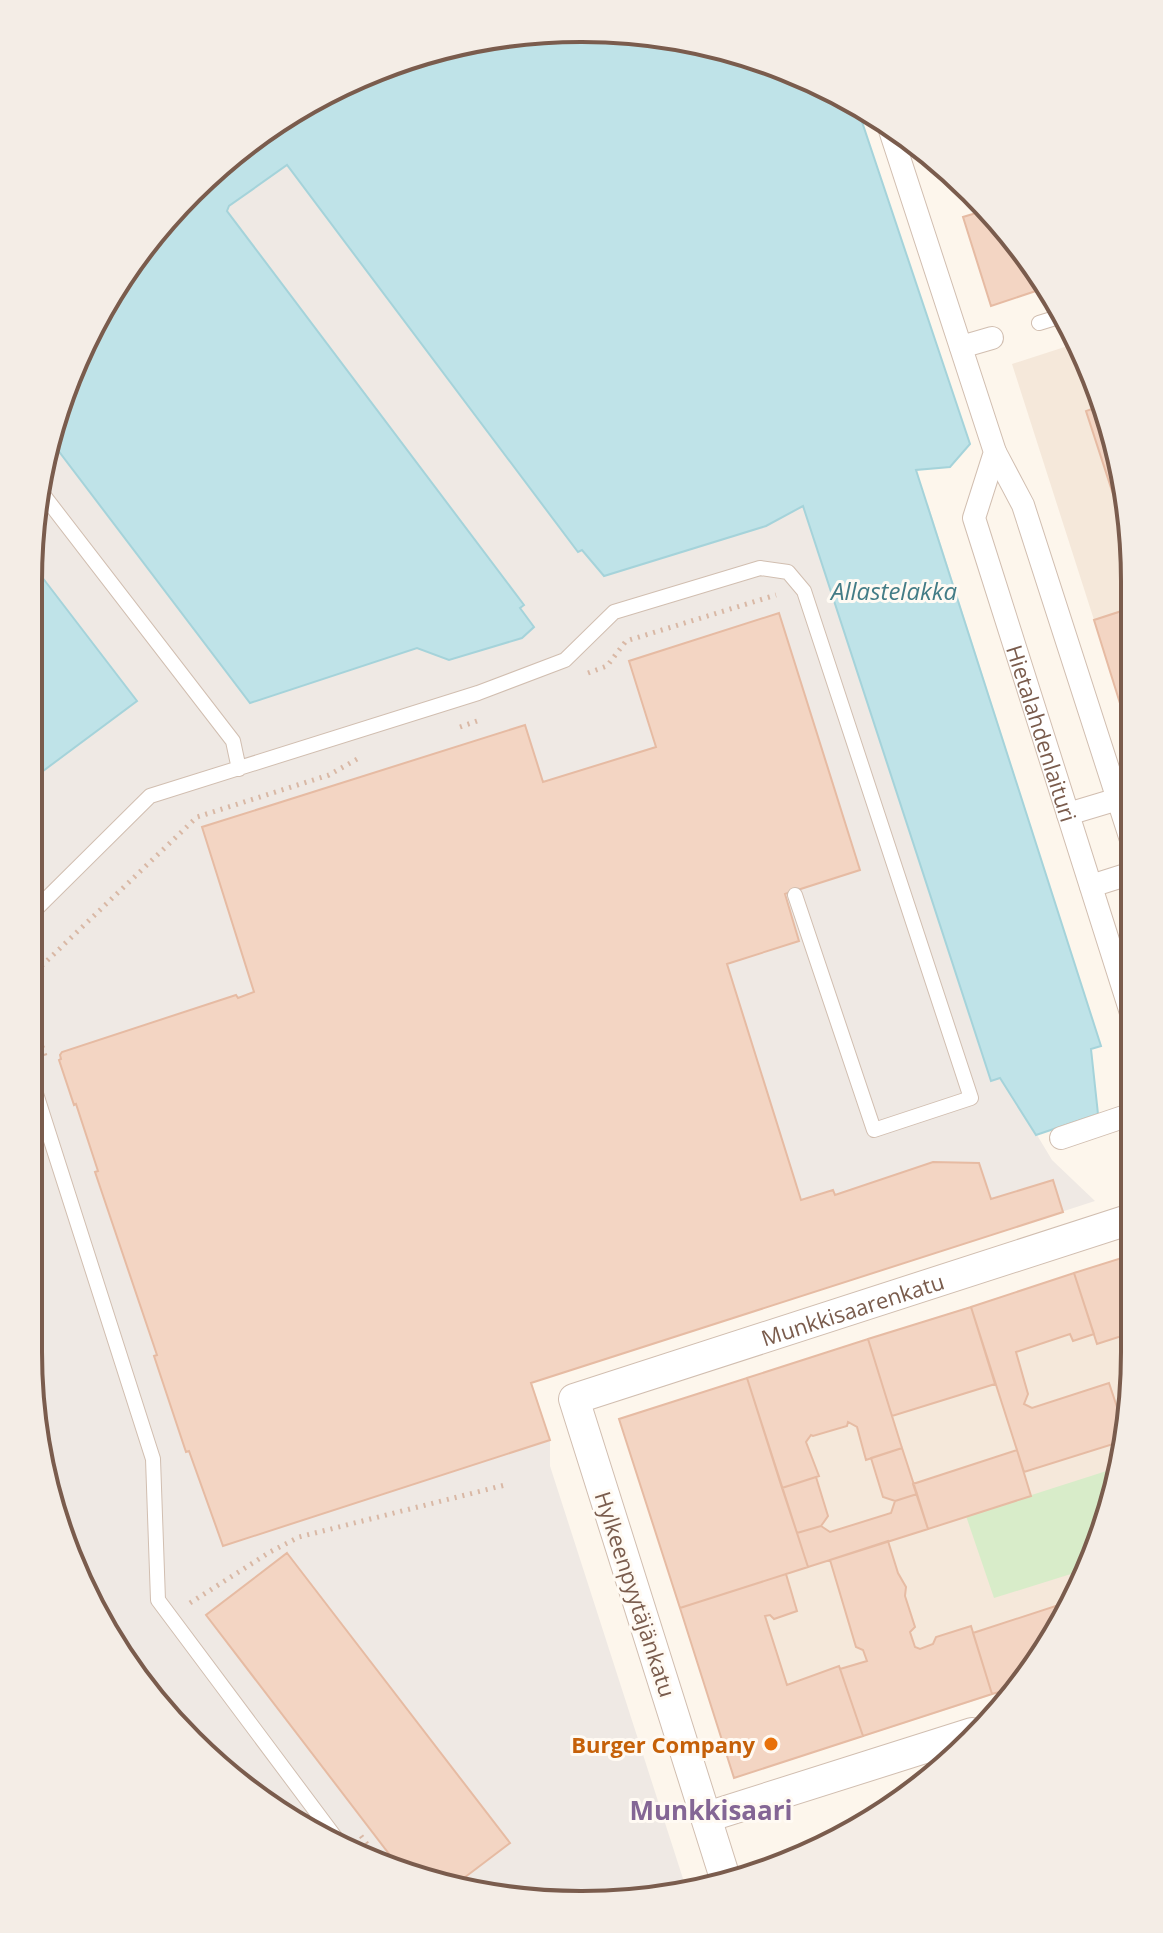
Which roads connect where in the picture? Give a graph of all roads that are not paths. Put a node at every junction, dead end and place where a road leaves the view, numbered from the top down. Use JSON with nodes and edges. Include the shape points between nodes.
{"nodes":[{"id":1,"x":894,"y":142,"type":"edge"},
{"id":2,"x":1053,"y":319,"type":"edge"},
{"id":3,"x":1039,"y":323,"type":"dead end"},
{"id":4,"x":992,"y":338,"type":"dead end"},
{"id":5,"x":961,"y":347,"type":"junction"},
{"id":6,"x":995,"y":452,"type":"junction"},
{"id":7,"x":48,"y":501,"type":"edge"},
{"id":8,"x":239,"y":769,"type":"junction"},
{"id":9,"x":1118,"y":799,"type":"junction"},
{"id":10,"x":1121,"y":808,"type":"edge"},
{"id":11,"x":1068,"y":814,"type":"junction"},
{"id":12,"x":1121,"y":876,"type":"edge"},
{"id":13,"x":1091,"y":886,"type":"junction"},
{"id":14,"x":795,"y":895,"type":"dead end"},
{"id":15,"x":42,"y":903,"type":"edge"},
{"id":16,"x":1121,"y":981,"type":"edge"},
{"id":17,"x":42,"y":1112,"type":"edge"},
{"id":18,"x":1121,"y":1118,"type":"edge"},
{"id":19,"x":1061,"y":1138,"type":"dead end"},
{"id":20,"x":1121,"y":1222,"type":"edge"},
{"id":21,"x":574,"y":1399,"type":"joint"},
{"id":22,"x":958,"y":1737,"type":"edge"},
{"id":23,"x":707,"y":1817,"type":"junction"},
{"id":24,"x":328,"y":1827,"type":"edge"},
{"id":25,"x":723,"y":1872,"type":"edge"}],
"edges":[{"from":1,"to":5,"type":"street"},
{"from":2,"to":3,"type":"lane"},
{"from":4,"to":5,"type":"street"},
{"from":5,"to":6,"type":"street"},
{"from":6,"to":9,"type":"street","via":[[1023,505]]},
{"from":6,"to":11,"type":"street","name":"Hietalahdenlaituri","via":[[974,518]]},
{"from":7,"to":8,"type":"lane","via":[[233,741]]},
{"from":8,"to":14,"type":"lane","via":[[565,660],[614,612],[760,568],[788,572],[804,591],[971,1098],[874,1130]]},
{"from":8,"to":15,"type":"lane","via":[[150,796]]},
{"from":9,"to":10,"type":"street"},
{"from":9,"to":11,"type":"street"},
{"from":11,"to":13,"type":"street","name":"Hietalahdenlaituri"},
{"from":12,"to":13,"type":"street"},
{"from":13,"to":16,"type":"street","name":"Hietalahdenlaituri"},
{"from":17,"to":24,"type":"lane","via":[[153,1459],[158,1600]]},
{"from":18,"to":19,"type":"street"},
{"from":20,"to":21,"type":"street","name":"Munkkisaarenkatu"},
{"from":21,"to":23,"type":"street","name":"Hylkeenpyytäjänkatu"},
{"from":22,"to":23,"type":"street"},
{"from":23,"to":25,"type":"street","name":"Hylkeenpyytäjänkatu"}]}
